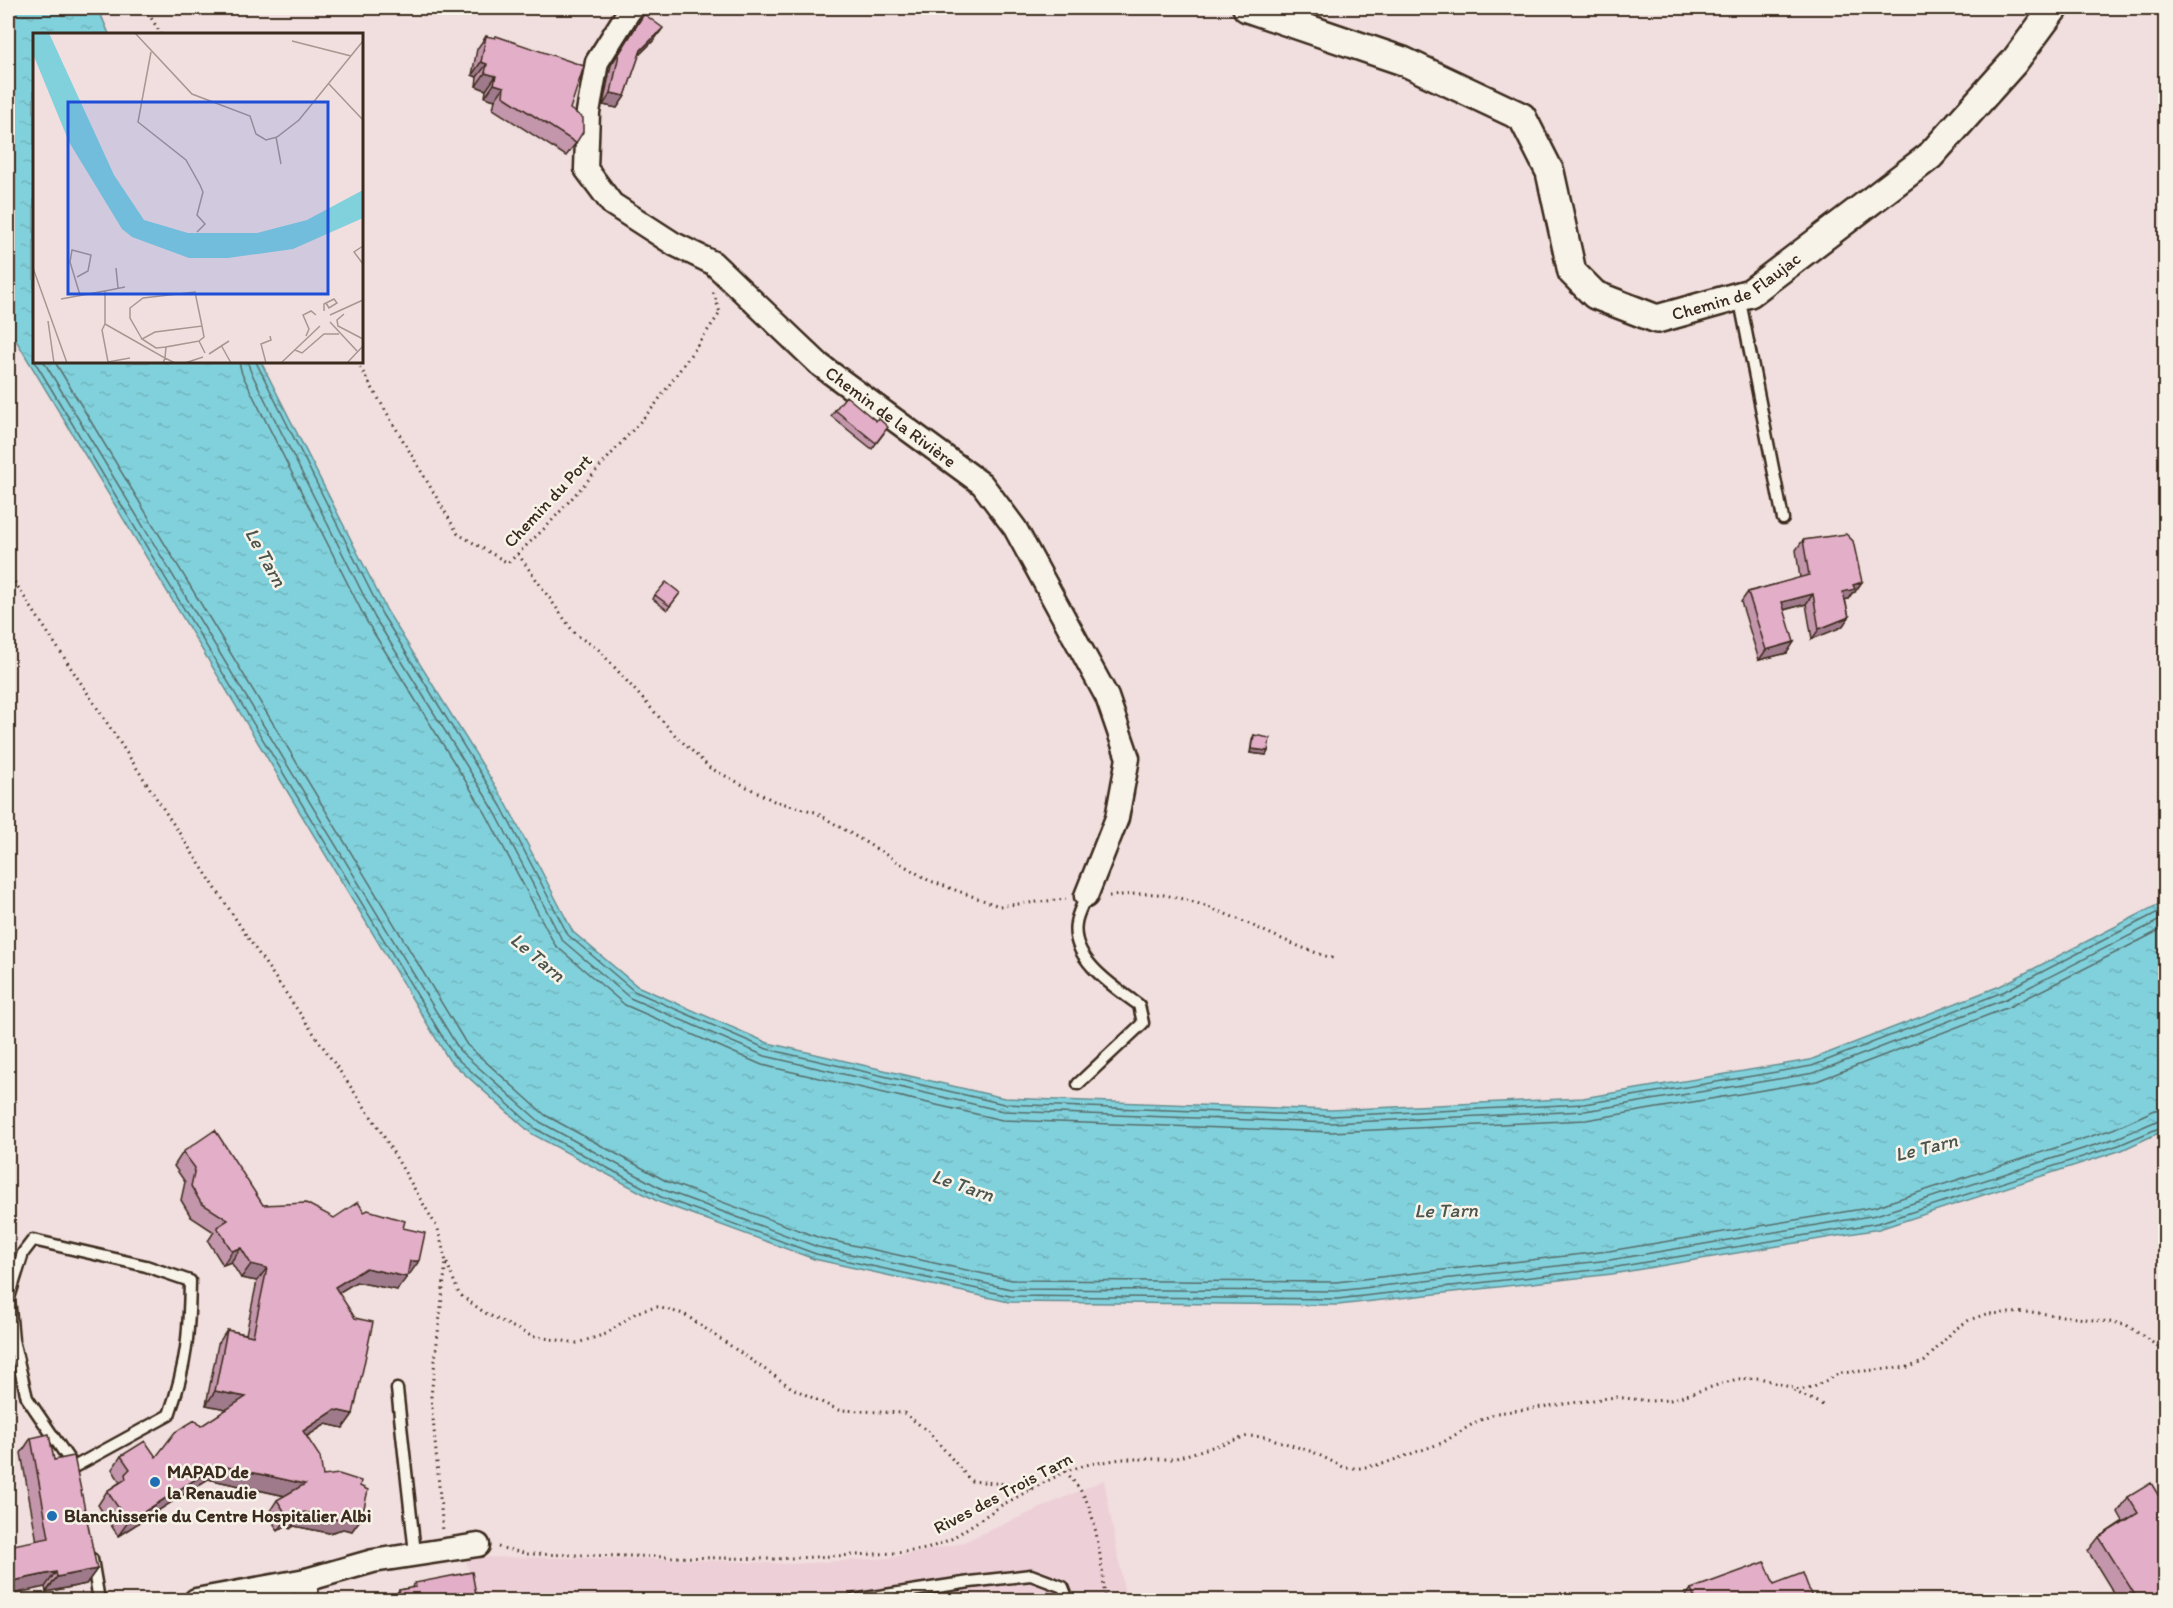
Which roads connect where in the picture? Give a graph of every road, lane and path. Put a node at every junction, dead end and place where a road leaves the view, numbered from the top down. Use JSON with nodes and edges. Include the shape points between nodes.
{"nodes":[{"id":1,"x":145,"y":8,"type":"edge"},
{"id":2,"x":631,"y":8,"type":"edge"},
{"id":3,"x":1247,"y":8,"type":"edge"},
{"id":4,"x":2054,"y":8,"type":"edge"},
{"id":5,"x":160,"y":33,"type":"edge"},
{"id":6,"x":711,"y":287,"type":"dead end"},
{"id":7,"x":1739,"y":296,"type":"junction"},
{"id":8,"x":358,"y":363,"type":"edge"},
{"id":9,"x":1783,"y":519,"type":"dead end"},
{"id":10,"x":518,"y":554,"type":"junction"},
{"id":11,"x":8,"y":572,"type":"edge"},
{"id":12,"x":1086,"y":896,"type":"junction"},
{"id":13,"x":1336,"y":959,"type":"dead end"},
{"id":14,"x":1078,"y":1084,"type":"dead end"},
{"id":15,"x":446,"y":1262,"type":"junction"},
{"id":16,"x":2166,"y":1352,"type":"edge"},
{"id":17,"x":397,"y":1389,"type":"dead end"},
{"id":18,"x":1790,"y":1389,"type":"junction"},
{"id":19,"x":1825,"y":1406,"type":"dead end"},
{"id":20,"x":1066,"y":1471,"type":"junction"},
{"id":21,"x":75,"y":1473,"type":"joint"},
{"id":22,"x":1032,"y":1489,"type":"junction"},
{"id":23,"x":478,"y":1545,"type":"joint"},
{"id":24,"x":89,"y":1547,"type":"edge"},
{"id":25,"x":444,"y":1549,"type":"junction"},
{"id":26,"x":416,"y":1553,"type":"junction"},
{"id":27,"x":306,"y":1590,"type":"edge"},
{"id":28,"x":99,"y":1600,"type":"edge"},
{"id":29,"x":196,"y":1600,"type":"edge"},
{"id":30,"x":853,"y":1600,"type":"edge"},
{"id":31,"x":1068,"y":1600,"type":"edge"},
{"id":32,"x":1106,"y":1600,"type":"edge"}],
"edges":[{"from":1,"to":5,"type":"path"},
{"from":2,"to":12,"type":"street","name":"Chemin de la Rivière","via":[[597,62],[588,112],[586,169],[612,204],[674,244],[713,263],[820,365],[982,484],[1015,528],[1107,697],[1128,758],[1117,818]]},
{"from":3,"to":7,"type":"street","name":"Chemin de Flaujac","via":[[1403,61],[1522,117],[1550,172],[1572,272],[1595,295],[1657,319]]},
{"from":4,"to":7,"type":"street","name":"Chemin de Flaujac","via":[[2014,62],[1930,156],[1750,293]]},
{"from":6,"to":10,"type":"path","name":"Chemin du Port","via":[[720,313],[655,405]]},
{"from":7,"to":9,"type":"lane"},
{"from":8,"to":10,"type":"path","name":"Chemin du Port","via":[[458,534],[508,563]]},
{"from":10,"to":12,"type":"path","via":[[575,634],[599,650],[710,768],[774,801],[815,812],[928,880],[999,906]]},
{"from":11,"to":15,"type":"path","via":[[254,947],[377,1125],[438,1229]]},
{"from":12,"to":13,"type":"path","via":[[1163,895],[1213,910],[1306,951]]},
{"from":12,"to":14,"type":"lane","via":[[1076,923],[1078,946],[1103,978],[1139,1005],[1143,1023]]},
{"from":15,"to":22,"type":"path","via":[[459,1294],[485,1313],[531,1336],[577,1343],[606,1334],[637,1312],[657,1307],[684,1314],[792,1388],[838,1410],[904,1413],[929,1432],[971,1481]]},
{"from":15,"to":25,"type":"path","via":[[431,1396]]},
{"from":16,"to":18,"type":"path","name":"Rives des Trois Tarn","via":[[2124,1324],[2010,1311],[1969,1320],[1925,1361],[1909,1367],[1840,1373],[1814,1387]]},
{"from":17,"to":26,"type":"lane"},
{"from":18,"to":19,"type":"path"},
{"from":18,"to":20,"type":"path","name":"Rives des Trois Tarn","via":[[1760,1378],[1737,1379],[1670,1400],[1616,1397],[1497,1413],[1442,1443],[1360,1468],[1345,1468],[1274,1439],[1248,1436],[1173,1459],[1122,1459]]},
{"from":20,"to":22,"type":"path","name":"Rives des Trois Tarn"},
{"from":20,"to":32,"type":"path","via":[[1086,1498]]},
{"from":21,"to":21,"type":"lane","via":[[27,1398],[13,1340],[9,1298],[23,1253],[33,1240],[135,1263],[190,1281],[183,1373],[169,1414]]},
{"from":22,"to":23,"type":"path","name":"Rives des Trois Tarn","via":[[951,1539],[896,1553],[773,1559],[619,1557],[528,1554]]},
{"from":23,"to":25,"type":"street"},
{"from":24,"to":28,"type":"lane"},
{"from":25,"to":26,"type":"street"},
{"from":26,"to":27,"type":"street","via":[[372,1561]]},
{"from":27,"to":29,"type":"street"},
{"from":30,"to":31,"type":"lane","via":[[1031,1575],[1063,1587]]}]}
